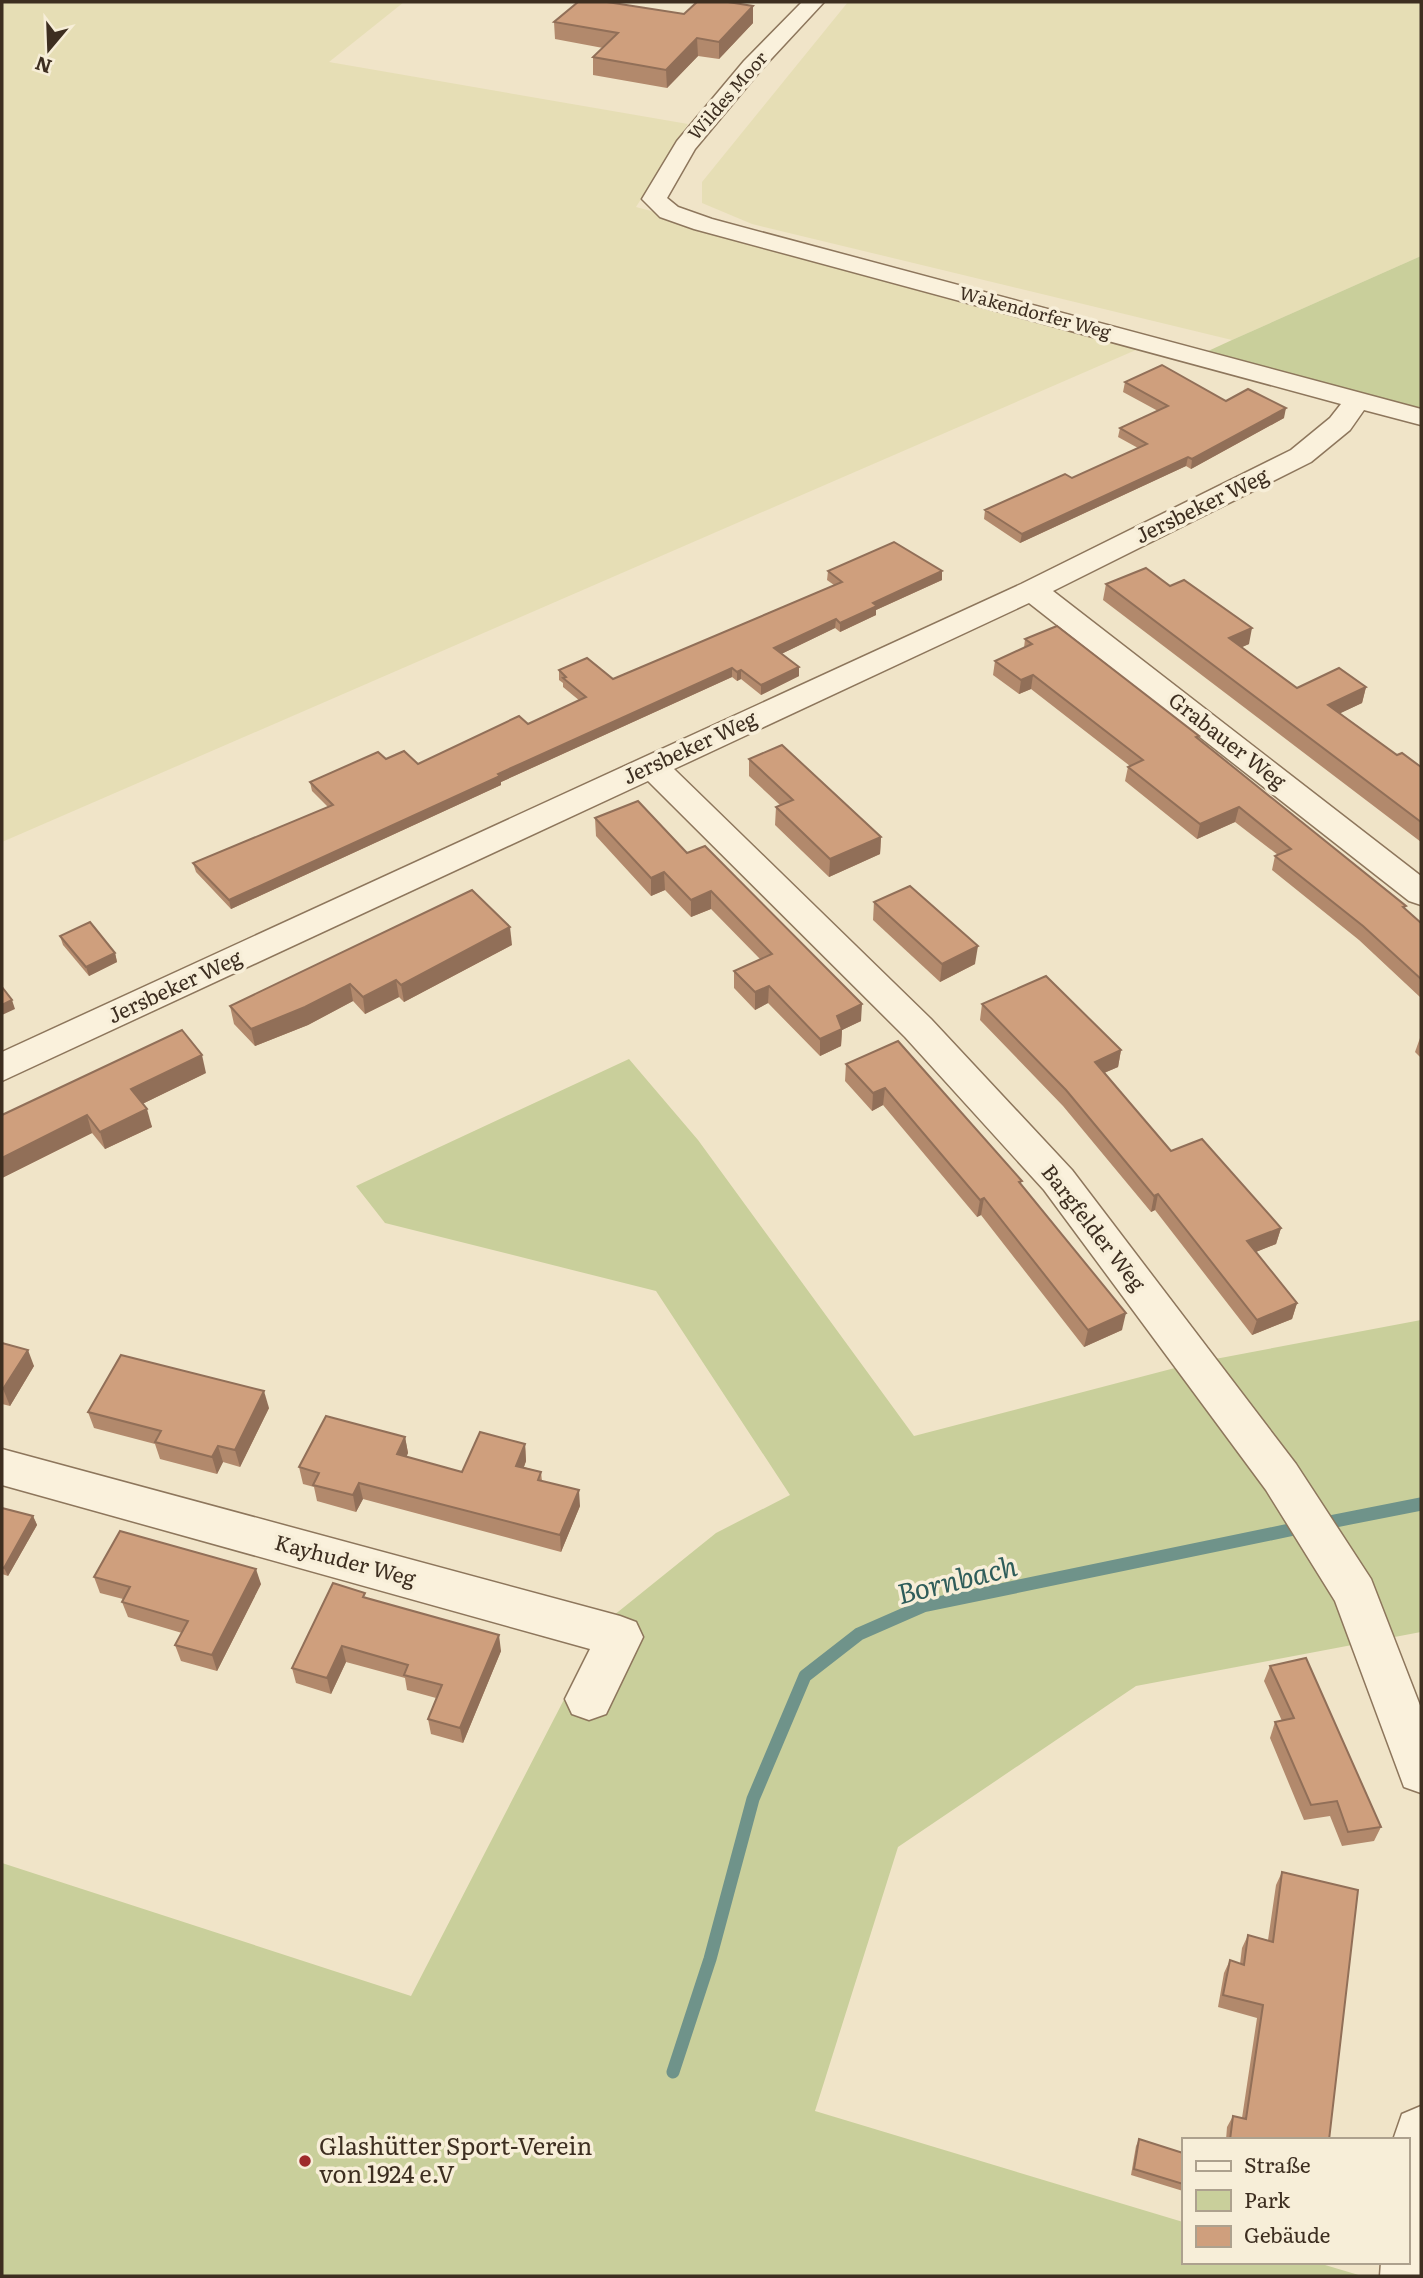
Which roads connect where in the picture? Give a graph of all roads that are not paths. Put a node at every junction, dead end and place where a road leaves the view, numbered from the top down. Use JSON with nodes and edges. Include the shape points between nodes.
{"nodes":[{"id":1,"x":814,"y":2,"type":"edge"},
{"id":2,"x":654,"y":199,"type":"joint"},
{"id":3,"x":1358,"y":400,"type":"junction"},
{"id":4,"x":1421,"y":417,"type":"edge"},
{"id":5,"x":1032,"y":590,"type":"junction"},
{"id":6,"x":652,"y":766,"type":"junction"},
{"id":7,"x":1421,"y":893,"type":"edge"},
{"id":8,"x":2,"y":1068,"type":"edge"},
{"id":9,"x":2,"y":1467,"type":"edge"},
{"id":10,"x":589,"y":1699,"type":"dead end"},
{"id":11,"x":1421,"y":1771,"type":"edge"},
{"id":12,"x":1421,"y":2133,"type":"edge"},
{"id":13,"x":1408,"y":2276,"type":"edge"}],
"edges":[{"from":1,"to":2,"type":"street","name":"Wildes Moor","via":[[685,146]]},
{"from":2,"to":3,"type":"street","name":"Wakendorfer Weg","via":[[669,212],[703,224]]},
{"from":3,"to":4,"type":"street","name":"Wakendorfer Weg"},
{"from":3,"to":5,"type":"street","name":"Jersbeker Weg","via":[[1340,424],[1301,456]]},
{"from":5,"to":6,"type":"street","name":"Jersbeker Weg"},
{"from":5,"to":7,"type":"street","name":"Grabauer Weg"},
{"from":6,"to":8,"type":"street","name":"Jersbeker Weg"},
{"from":6,"to":11,"type":"street","name":"Bargfelder Weg","via":[[918,1028],[1058,1180],[1301,1505],[1355,1593]]},
{"from":9,"to":10,"type":"street","name":"Kayhuder Weg","via":[[620,1637]]},
{"from":12,"to":13,"type":"street"}]}
